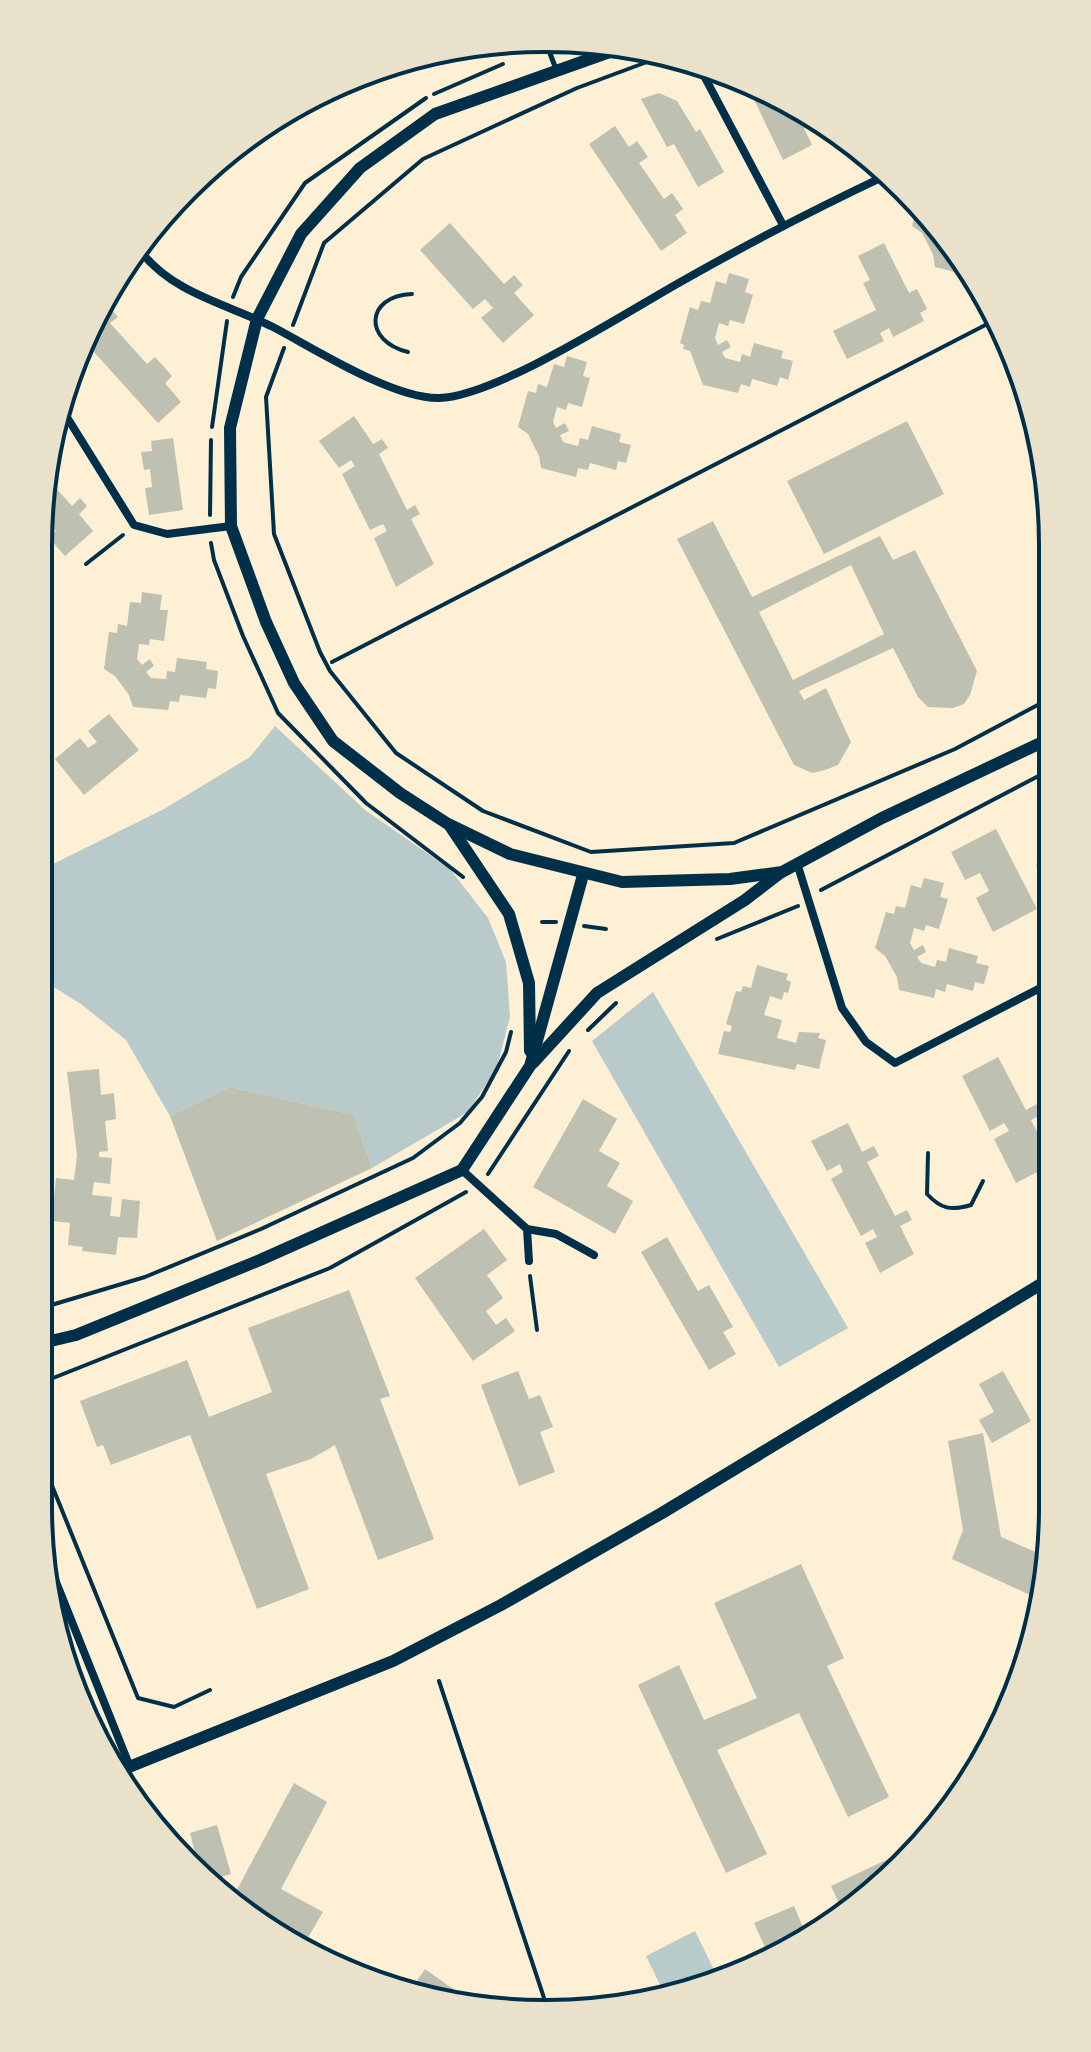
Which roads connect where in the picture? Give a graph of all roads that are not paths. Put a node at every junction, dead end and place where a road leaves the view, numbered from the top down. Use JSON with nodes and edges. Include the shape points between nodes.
{"nodes":[{"id":1,"x":549,"y":52,"type":"edge"},
{"id":2,"x":600,"y":55,"type":"edge"},
{"id":3,"x":556,"y":70,"type":"junction"},
{"id":4,"x":705,"y":79,"type":"edge"},
{"id":5,"x":877,"y":180,"type":"edge"},
{"id":6,"x":783,"y":225,"type":"junction"},
{"id":7,"x":145,"y":257,"type":"edge"},
{"id":8,"x":257,"y":319,"type":"junction"},
{"id":9,"x":69,"y":420,"type":"edge"},
{"id":10,"x":231,"y":526,"type":"junction"},
{"id":11,"x":1039,"y":744,"type":"edge"},
{"id":12,"x":448,"y":824,"type":"junction"},
{"id":13,"x":797,"y":863,"type":"junction"},
{"id":14,"x":782,"y":872,"type":"junction"},
{"id":15,"x":583,"y":875,"type":"junction"},
{"id":16,"x":1039,"y":989,"type":"edge"},
{"id":17,"x":530,"y":1066,"type":"junction"},
{"id":18,"x":462,"y":1170,"type":"junction"},
{"id":19,"x":527,"y":1229,"type":"junction"},
{"id":20,"x":594,"y":1255,"type":"dead end"},
{"id":21,"x":529,"y":1261,"type":"road end"},
{"id":22,"x":1039,"y":1285,"type":"edge"},
{"id":23,"x":52,"y":1341,"type":"edge"},
{"id":24,"x":59,"y":1593,"type":"edge"},
{"id":25,"x":121,"y":1757,"type":"edge"},
{"id":26,"x":127,"y":1768,"type":"edge"}],
"edges":[{"from":1,"to":3,"type":"lane"},
{"from":2,"to":3,"type":"street"},
{"from":3,"to":8,"type":"street","via":[[435,114],[360,168],[301,234]]},
{"from":4,"to":6,"type":"street"},
{"from":5,"to":6,"type":"street"},
{"from":6,"to":8,"type":"street","via":[[542,360],[485,386],[440,398],[406,395]]},
{"from":7,"to":8,"type":"street","via":[[182,288]]},
{"from":8,"to":10,"type":"street","via":[[230,428]]},
{"from":9,"to":10,"type":"street","via":[[134,525],[167,534]]},
{"from":10,"to":12,"type":"street","via":[[294,683],[333,741]]},
{"from":11,"to":13,"type":"street"},
{"from":12,"to":15,"type":"street","via":[[510,854]]},
{"from":12,"to":17,"type":"street","via":[[509,914],[529,983]]},
{"from":13,"to":14,"type":"street"},
{"from":13,"to":16,"type":"street","via":[[842,1008],[866,1042],[895,1063]]},
{"from":14,"to":15,"type":"street","via":[[662,883]]},
{"from":14,"to":17,"type":"street","via":[[597,993]]},
{"from":15,"to":17,"type":"street"},
{"from":17,"to":18,"type":"street"},
{"from":18,"to":19,"type":"street"},
{"from":18,"to":23,"type":"street","via":[[260,1260]]},
{"from":19,"to":20,"type":"street","via":[[556,1234]]},
{"from":19,"to":21,"type":"street"},
{"from":22,"to":26,"type":"street","via":[[501,1605],[393,1661]]},
{"from":24,"to":25,"type":"street"}]}
